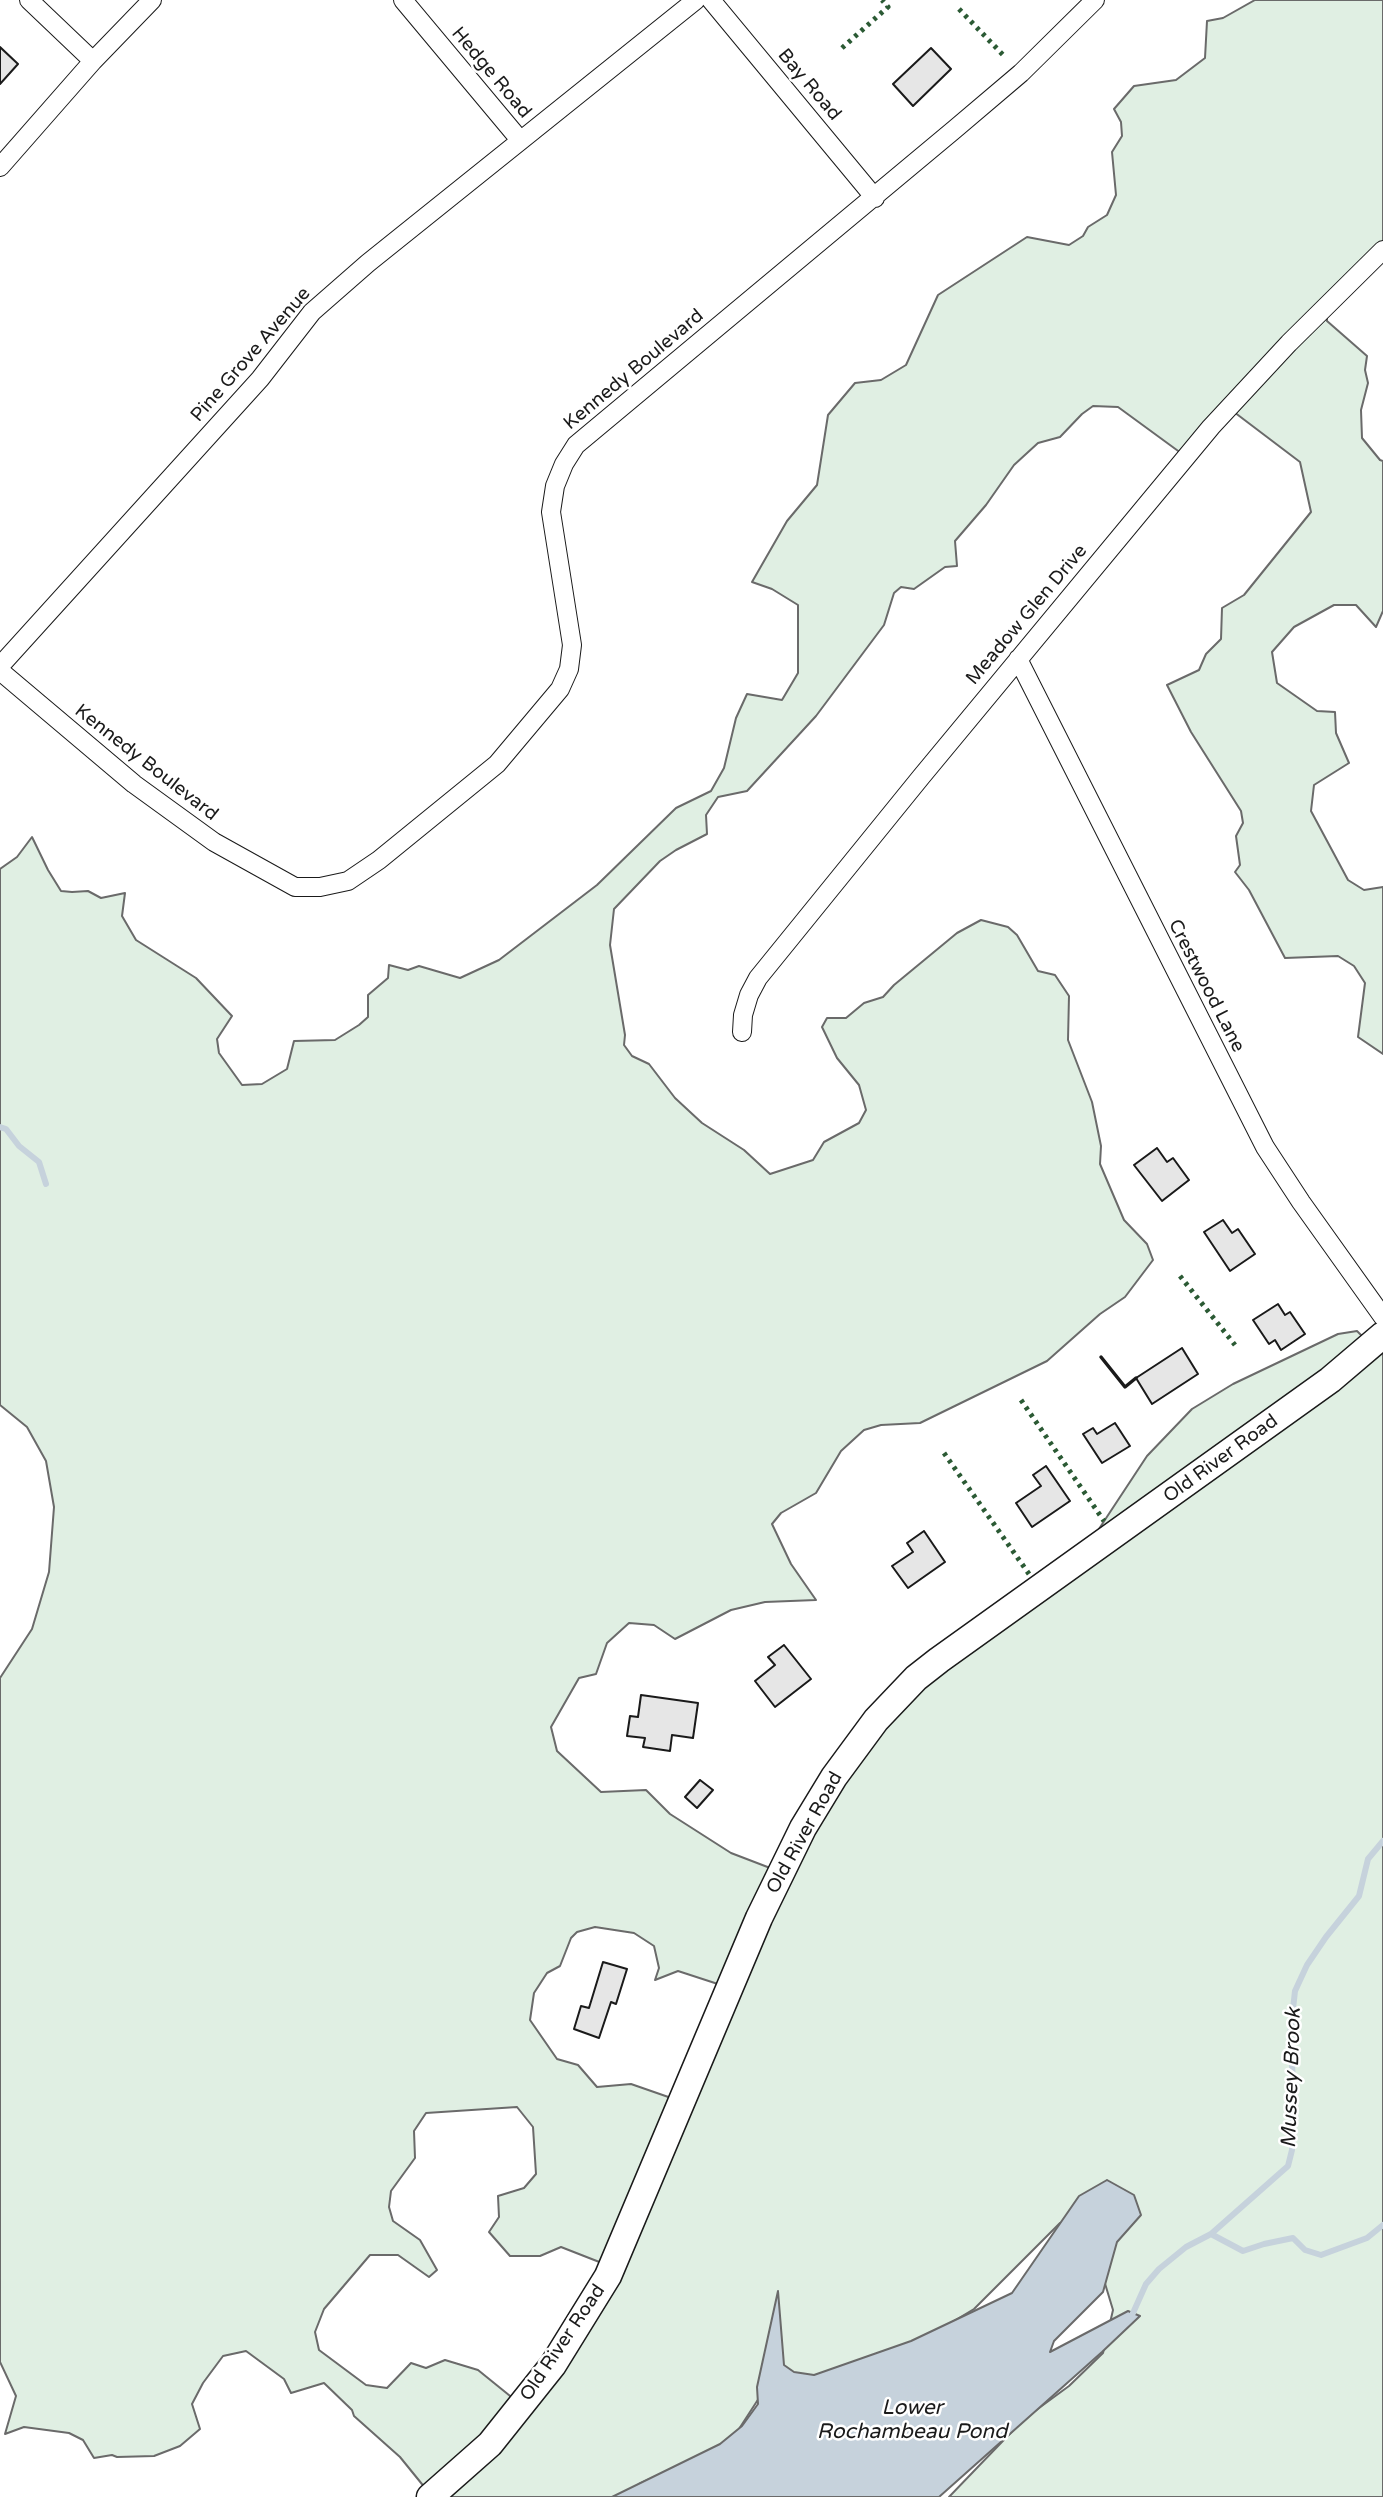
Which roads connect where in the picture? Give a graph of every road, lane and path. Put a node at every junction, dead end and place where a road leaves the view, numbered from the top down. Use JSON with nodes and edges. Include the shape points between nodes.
{"nodes":[{"id":1,"x":29,"y":0,"type":"edge"},
{"id":2,"x":152,"y":0,"type":"edge"},
{"id":3,"x":403,"y":0,"type":"edge"},
{"id":4,"x":696,"y":0,"type":"edge"},
{"id":5,"x":711,"y":0,"type":"edge"},
{"id":6,"x":1095,"y":0,"type":"edge"},
{"id":7,"x":93,"y":61,"type":"junction"},
{"id":8,"x":520,"y":140,"type":"junction"},
{"id":9,"x":0,"y":167,"type":"edge"},
{"id":10,"x":875,"y":198,"type":"junction"},
{"id":11,"x":1383,"y":250,"type":"edge"},
{"id":12,"x":1018,"y":659,"type":"junction"},
{"id":13,"x":0,"y":669,"type":"edge"},
{"id":14,"x":742,"y":1032,"type":"dead end"},
{"id":15,"x":1383,"y":1317,"type":"edge"},
{"id":16,"x":1383,"y":1335,"type":"edge"},
{"id":17,"x":430,"y":2497,"type":"edge"}],
"edges":[{"from":1,"to":7,"type":"street"},
{"from":2,"to":7,"type":"street"},
{"from":3,"to":8,"type":"street","name":"Hedge Road"},
{"from":4,"to":8,"type":"street","name":"Pine Grove Avenue"},
{"from":5,"to":10,"type":"street","name":"Bay Road"},
{"from":6,"to":10,"type":"street","name":"Kennedy Boulevard","via":[[1021,73]]},
{"from":7,"to":9,"type":"street"},
{"from":8,"to":13,"type":"street","name":"Pine Grove Avenue","via":[[312,312],[260,379]]},
{"from":10,"to":13,"type":"street","name":"Kennedy Boulevard","via":[[576,444],[555,486],[551,512],[572,645],[560,689],[496,764],[348,881],[295,887],[214,842],[134,784]]},
{"from":11,"to":12,"type":"street","name":"Meadow Glen Drive","via":[[1219,418]]},
{"from":12,"to":14,"type":"street","name":"Meadow Glen Drive","via":[[770,962],[749,995]]},
{"from":12,"to":15,"type":"street","name":"Crestwood Lane","via":[[1265,1147]]},
{"from":16,"to":17,"type":"main road","name":"Old River Road","via":[[1330,1380],[939,1660],[876,1720],[803,1828],[759,1918],[608,2276],[553,2365],[491,2444]]}]}
